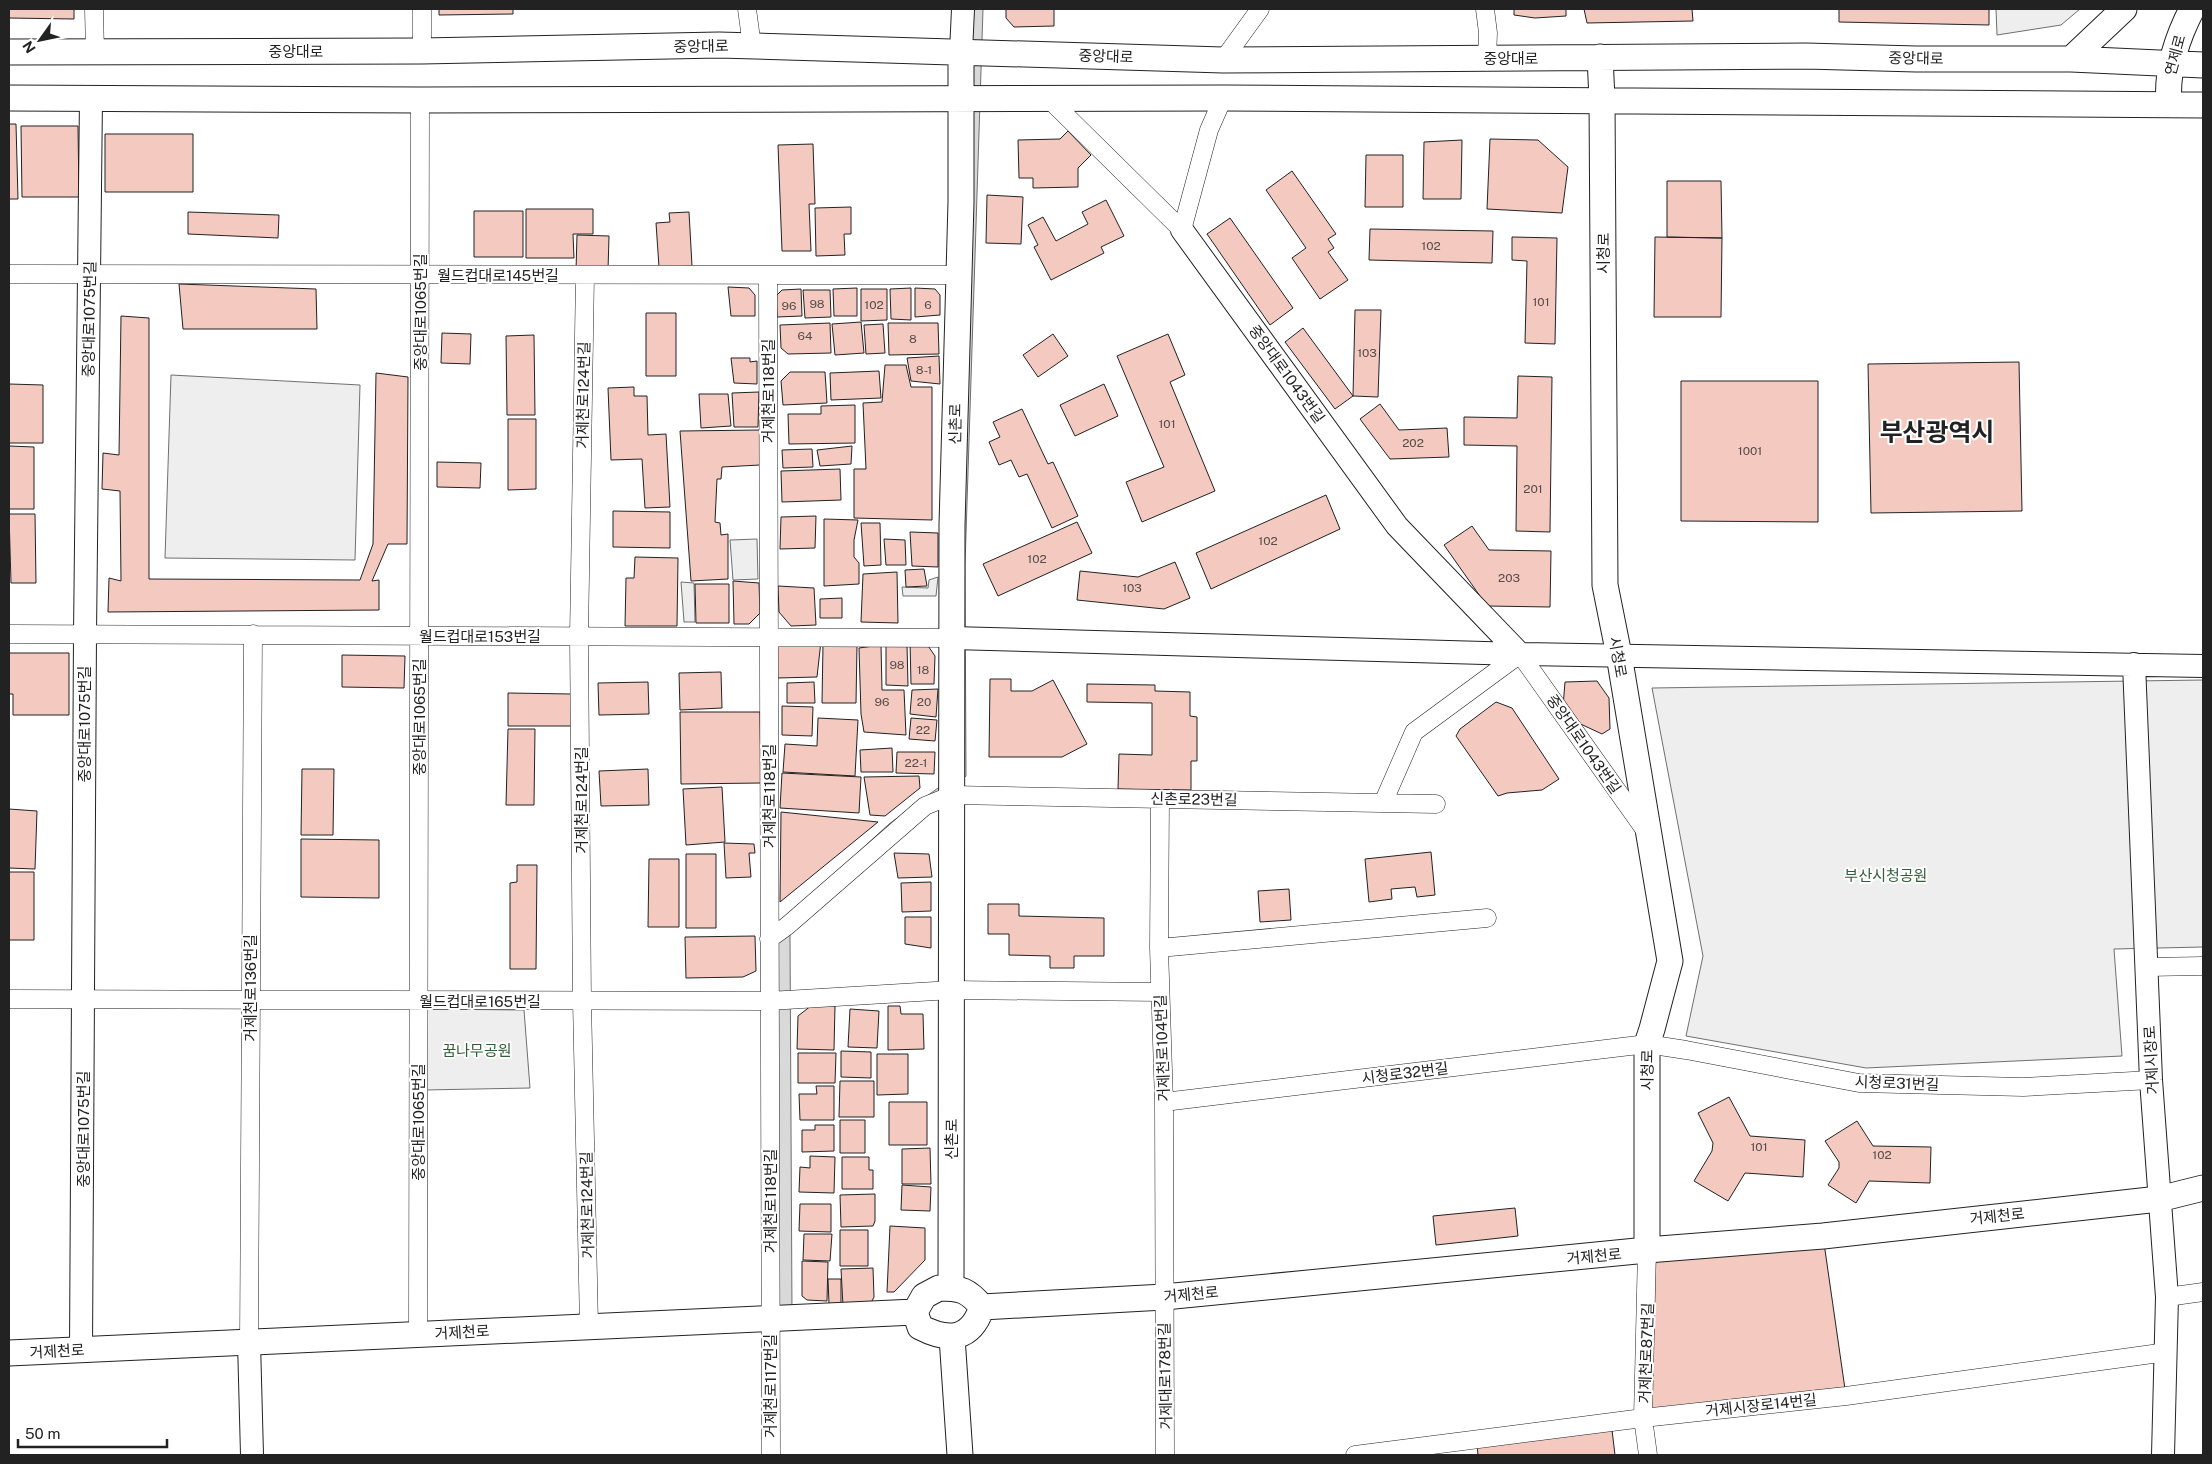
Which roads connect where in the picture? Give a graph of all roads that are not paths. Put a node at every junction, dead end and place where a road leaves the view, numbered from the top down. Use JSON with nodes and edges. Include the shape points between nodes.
{"nodes":[{"id":1,"x":94,"y":9,"type":"edge"},
{"id":2,"x":422,"y":9,"type":"edge"},
{"id":3,"x":747,"y":9,"type":"edge"},
{"id":4,"x":963,"y":9,"type":"edge"},
{"id":5,"x":1260,"y":9,"type":"edge"},
{"id":6,"x":1484,"y":9,"type":"edge"},
{"id":7,"x":2124,"y":9,"type":"edge"},
{"id":8,"x":2192,"y":9,"type":"edge"},
{"id":9,"x":752,"y":46,"type":"junction"},
{"id":10,"x":422,"y":51,"type":"junction"},
{"id":11,"x":9,"y":52,"type":"edge"},
{"id":12,"x":95,"y":52,"type":"junction"},
{"id":13,"x":961,"y":52,"type":"junction"},
{"id":14,"x":1487,"y":58,"type":"junction"},
{"id":15,"x":1600,"y":58,"type":"junction"},
{"id":16,"x":2071,"y":59,"type":"junction"},
{"id":17,"x":1223,"y":60,"type":"junction"},
{"id":18,"x":2172,"y":64,"type":"junction"},
{"id":19,"x":2203,"y":65,"type":"edge"},
{"id":20,"x":9,"y":98,"type":"edge"},
{"id":21,"x":91,"y":98,"type":"junction"},
{"id":22,"x":962,"y":98,"type":"junction"},
{"id":23,"x":1048,"y":98,"type":"junction"},
{"id":24,"x":1224,"y":98,"type":"junction"},
{"id":25,"x":1602,"y":99,"type":"junction"},
{"id":26,"x":420,"y":100,"type":"junction"},
{"id":27,"x":2169,"y":104,"type":"junction"},
{"id":28,"x":2203,"y":104,"type":"edge"},
{"id":29,"x":1182,"y":230,"type":"junction"},
{"id":30,"x":9,"y":274,"type":"edge"},
{"id":31,"x":90,"y":274,"type":"junction"},
{"id":32,"x":420,"y":275,"type":"junction"},
{"id":33,"x":586,"y":275,"type":"junction"},
{"id":34,"x":768,"y":275,"type":"junction"},
{"id":35,"x":958,"y":275,"type":"junction"},
{"id":36,"x":9,"y":634,"type":"edge"},
{"id":37,"x":85,"y":634,"type":"junction"},
{"id":38,"x":253,"y":634,"type":"junction"},
{"id":39,"x":419,"y":635,"type":"junction"},
{"id":40,"x":579,"y":636,"type":"junction"},
{"id":41,"x":769,"y":637,"type":"junction"},
{"id":42,"x":952,"y":638,"type":"junction"},
{"id":43,"x":1520,"y":654,"type":"junction"},
{"id":44,"x":1619,"y":655,"type":"junction"},
{"id":45,"x":2134,"y":664,"type":"junction"},
{"id":46,"x":2203,"y":666,"type":"edge"},
{"id":47,"x":952,"y":795,"type":"junction"},
{"id":48,"x":1160,"y":799,"type":"junction"},
{"id":49,"x":1383,"y":803,"type":"junction"},
{"id":50,"x":1436,"y":804,"type":"dead end"},
{"id":51,"x":1647,"y":833,"type":"junction"},
{"id":52,"x":1486,"y":918,"type":"dead end"},
{"id":53,"x":769,"y":939,"type":"junction"},
{"id":54,"x":1159,"y":948,"type":"junction"},
{"id":55,"x":2203,"y":966,"type":"edge"},
{"id":56,"x":2147,"y":968,"type":"junction"},
{"id":57,"x":952,"y":990,"type":"junction"},
{"id":58,"x":1160,"y":992,"type":"junction"},
{"id":59,"x":9,"y":999,"type":"edge"},
{"id":60,"x":83,"y":1000,"type":"junction"},
{"id":61,"x":250,"y":1000,"type":"junction"},
{"id":62,"x":418,"y":1000,"type":"junction"},
{"id":63,"x":582,"y":1001,"type":"junction"},
{"id":64,"x":769,"y":1001,"type":"junction"},
{"id":65,"x":1646,"y":1044,"type":"junction"},
{"id":66,"x":2151,"y":1080,"type":"junction"},
{"id":67,"x":1164,"y":1102,"type":"junction"},
{"id":68,"x":2203,"y":1188,"type":"edge"},
{"id":69,"x":2159,"y":1199,"type":"junction"},
{"id":70,"x":1647,"y":1250,"type":"junction"},
{"id":71,"x":951,"y":1288,"type":"junction"},
{"id":72,"x":2203,"y":1292,"type":"edge"},
{"id":73,"x":1164,"y":1297,"type":"junction"},
{"id":74,"x":2167,"y":1297,"type":"junction"},
{"id":75,"x":982,"y":1307,"type":"junction"},
{"id":76,"x":915,"y":1312,"type":"junction"},
{"id":77,"x":770,"y":1317,"type":"junction"},
{"id":78,"x":589,"y":1326,"type":"junction"},
{"id":79,"x":418,"y":1334,"type":"junction"},
{"id":80,"x":952,"y":1337,"type":"junction"},
{"id":81,"x":249,"y":1342,"type":"junction"},
{"id":82,"x":82,"y":1350,"type":"junction"},
{"id":83,"x":2167,"y":1352,"type":"junction"},
{"id":84,"x":9,"y":1353,"type":"edge"},
{"id":85,"x":1643,"y":1418,"type":"junction"},
{"id":86,"x":252,"y":1455,"type":"edge"},
{"id":87,"x":770,"y":1455,"type":"edge"},
{"id":88,"x":960,"y":1455,"type":"edge"},
{"id":89,"x":1165,"y":1455,"type":"edge"},
{"id":90,"x":1355,"y":1455,"type":"edge"},
{"id":91,"x":1648,"y":1455,"type":"edge"},
{"id":92,"x":2163,"y":1455,"type":"edge"}],
"edges":[{"from":1,"to":12,"type":"street"},
{"from":2,"to":10,"type":"street"},
{"from":3,"to":9,"type":"street"},
{"from":4,"to":13,"type":"street"},
{"from":5,"to":17,"type":"street"},
{"from":6,"to":14,"type":"street","via":[[1488,33]]},
{"from":7,"to":16,"type":"main road"},
{"from":8,"to":18,"type":"main road","name":"연제로","via":[[2182,28]]},
{"from":9,"to":10,"type":"main road","name":"중앙대로"},
{"from":9,"to":13,"type":"main road","name":"중앙대로"},
{"from":10,"to":12,"type":"main road","name":"중앙대로"},
{"from":11,"to":12,"type":"main road","name":"중앙대로"},
{"from":13,"to":17,"type":"main road","name":"중앙대로"},
{"from":13,"to":22,"type":"main road","name":"신촌로"},
{"from":14,"to":15,"type":"main road","name":"중앙대로"},
{"from":14,"to":17,"type":"main road","name":"중앙대로"},
{"from":15,"to":16,"type":"main road","name":"중앙대로"},
{"from":15,"to":25,"type":"main road","name":"시청로"},
{"from":16,"to":18,"type":"main road","name":"중앙대로"},
{"from":18,"to":19,"type":"main road","name":"중앙대로"},
{"from":18,"to":27,"type":"main road","name":"연제로","via":[[2167,83]]},
{"from":20,"to":21,"type":"main road"},
{"from":21,"to":26,"type":"main road"},
{"from":21,"to":31,"type":"street","name":"중앙대로1075번길"},
{"from":22,"to":23,"type":"main road"},
{"from":22,"to":26,"type":"main road"},
{"from":22,"to":35,"type":"main road","name":"신촌로"},
{"from":23,"to":24,"type":"main road"},
{"from":23,"to":29,"type":"street","name":"중앙대로1043번길"},
{"from":24,"to":25,"type":"main road"},
{"from":24,"to":29,"type":"street","via":[[1209,130]]},
{"from":25,"to":27,"type":"main road"},
{"from":25,"to":44,"type":"main road","name":"시청로","via":[[1604,585]]},
{"from":26,"to":32,"type":"street","name":"중앙대로1065번길"},
{"from":27,"to":28,"type":"main road"},
{"from":29,"to":43,"type":"street","name":"중앙대로1043번길","via":[[1397,526]]},
{"from":30,"to":31,"type":"street","name":"월드컵대로145번길"},
{"from":31,"to":32,"type":"street","name":"월드컵대로145번길"},
{"from":31,"to":37,"type":"street","name":"중앙대로1075번길"},
{"from":32,"to":33,"type":"street","name":"월드컵대로145번길"},
{"from":32,"to":39,"type":"street","name":"중앙대로1065번길"},
{"from":33,"to":34,"type":"street","name":"월드컵대로145번길"},
{"from":33,"to":40,"type":"street","name":"거제천로124번길"},
{"from":34,"to":35,"type":"street","name":"월드컵대로145번길"},
{"from":34,"to":41,"type":"street","name":"거제천로118번길"},
{"from":35,"to":42,"type":"main road","name":"신촌로"},
{"from":36,"to":37,"type":"street","name":"월드컵대로153번길"},
{"from":37,"to":38,"type":"street","name":"월드컵대로153번길"},
{"from":37,"to":60,"type":"street","name":"중앙대로1075번길"},
{"from":38,"to":39,"type":"street","name":"월드컵대로153번길"},
{"from":38,"to":61,"type":"street","name":"거제천로136번길"},
{"from":39,"to":40,"type":"street","name":"월드컵대로153번길"},
{"from":39,"to":62,"type":"street","name":"중앙대로1065번길"},
{"from":40,"to":41,"type":"street","name":"월드컵대로153번길"},
{"from":40,"to":63,"type":"street","name":"거제천로124번길"},
{"from":41,"to":42,"type":"street","name":"월드컵대로153번길"},
{"from":41,"to":53,"type":"street","name":"거제천로118번길"},
{"from":42,"to":43,"type":"street"},
{"from":42,"to":47,"type":"main road","name":"신촌로"},
{"from":43,"to":44,"type":"street"},
{"from":43,"to":49,"type":"street","via":[[1414,732]]},
{"from":43,"to":51,"type":"street","name":"중앙대로1043번길"},
{"from":44,"to":45,"type":"street"},
{"from":44,"to":51,"type":"main road","name":"시청로"},
{"from":45,"to":46,"type":"street"},
{"from":45,"to":56,"type":"street","name":"거제시장로"},
{"from":47,"to":48,"type":"street","name":"신촌로23번길"},
{"from":47,"to":53,"type":"street","via":[[925,806]]},
{"from":47,"to":57,"type":"main road","name":"신촌로"},
{"from":48,"to":49,"type":"street","name":"신촌로23번길"},
{"from":48,"to":54,"type":"street","name":"거제천로104번길"},
{"from":49,"to":50,"type":"street","name":"신촌로23번길"},
{"from":51,"to":65,"type":"main road","name":"시청로","via":[[1670,961]]},
{"from":52,"to":54,"type":"street"},
{"from":53,"to":64,"type":"street","name":"거제천로118번길"},
{"from":54,"to":58,"type":"street","name":"거제천로104번길"},
{"from":55,"to":56,"type":"street"},
{"from":56,"to":66,"type":"street","name":"거제시장로"},
{"from":57,"to":58,"type":"street"},
{"from":57,"to":64,"type":"street","name":"월드컵대로165번길"},
{"from":57,"to":71,"type":"main road","name":"신촌로"},
{"from":58,"to":67,"type":"street","name":"거제천로104번길"},
{"from":59,"to":60,"type":"street","name":"월드컵대로165번길"},
{"from":60,"to":61,"type":"street","name":"월드컵대로165번길"},
{"from":60,"to":82,"type":"street","name":"중앙대로1075번길"},
{"from":61,"to":62,"type":"street","name":"월드컵대로165번길"},
{"from":61,"to":81,"type":"street","name":"거제천로136번길"},
{"from":62,"to":63,"type":"street","name":"월드컵대로165번길"},
{"from":62,"to":79,"type":"street","name":"중앙대로1065번길"},
{"from":63,"to":64,"type":"street","name":"월드컵대로165번길"},
{"from":63,"to":78,"type":"street","name":"거제천로124번길"},
{"from":64,"to":77,"type":"street","name":"거제천로118번길"},
{"from":65,"to":66,"type":"street","name":"시청로31번길","via":[[1858,1083],[2023,1087]]},
{"from":65,"to":67,"type":"street","name":"시청로32번길"},
{"from":65,"to":70,"type":"main road","name":"시청로"},
{"from":66,"to":69,"type":"street","name":"거제시장로"},
{"from":67,"to":73,"type":"street","name":"거제천로104번길"},
{"from":68,"to":69,"type":"main road","name":"거제천로"},
{"from":69,"to":70,"type":"main road","name":"거제천로","via":[[1823,1236]]},
{"from":69,"to":74,"type":"street","name":"거제시장로"},
{"from":70,"to":73,"type":"main road","name":"거제천로"},
{"from":70,"to":85,"type":"street","name":"거제천로87번길"},
{"from":71,"to":75,"type":"main road","via":[[960,1288]]},
{"from":71,"to":76,"type":"main road","via":[[939,1288],[924,1296]]},
{"from":72,"to":74,"type":"street"},
{"from":73,"to":75,"type":"main road","name":"거제천로"},
{"from":73,"to":89,"type":"street","name":"거제대로178번길"},
{"from":74,"to":83,"type":"street","name":"거제시장로"},
{"from":75,"to":80,"type":"main road","via":[[978,1320],[966,1332]]},
{"from":76,"to":77,"type":"main road","name":"거제천로"},
{"from":76,"to":80,"type":"main road","via":[[920,1327],[936,1336]]},
{"from":77,"to":78,"type":"main road","name":"거제천로"},
{"from":77,"to":87,"type":"street","name":"거제천로117번길"},
{"from":78,"to":79,"type":"main road","name":"거제천로"},
{"from":79,"to":81,"type":"main road","name":"거제천로"},
{"from":80,"to":88,"type":"main road"},
{"from":81,"to":82,"type":"main road","name":"거제천로"},
{"from":81,"to":86,"type":"street"},
{"from":82,"to":84,"type":"main road","name":"거제천로"},
{"from":83,"to":85,"type":"street","name":"거제시장로14번길","via":[[1846,1396]]},
{"from":83,"to":92,"type":"street","name":"거제시장로"},
{"from":85,"to":90,"type":"street","name":"거제시장로14번길"},
{"from":85,"to":91,"type":"street","name":"거제천로87번길"}]}
